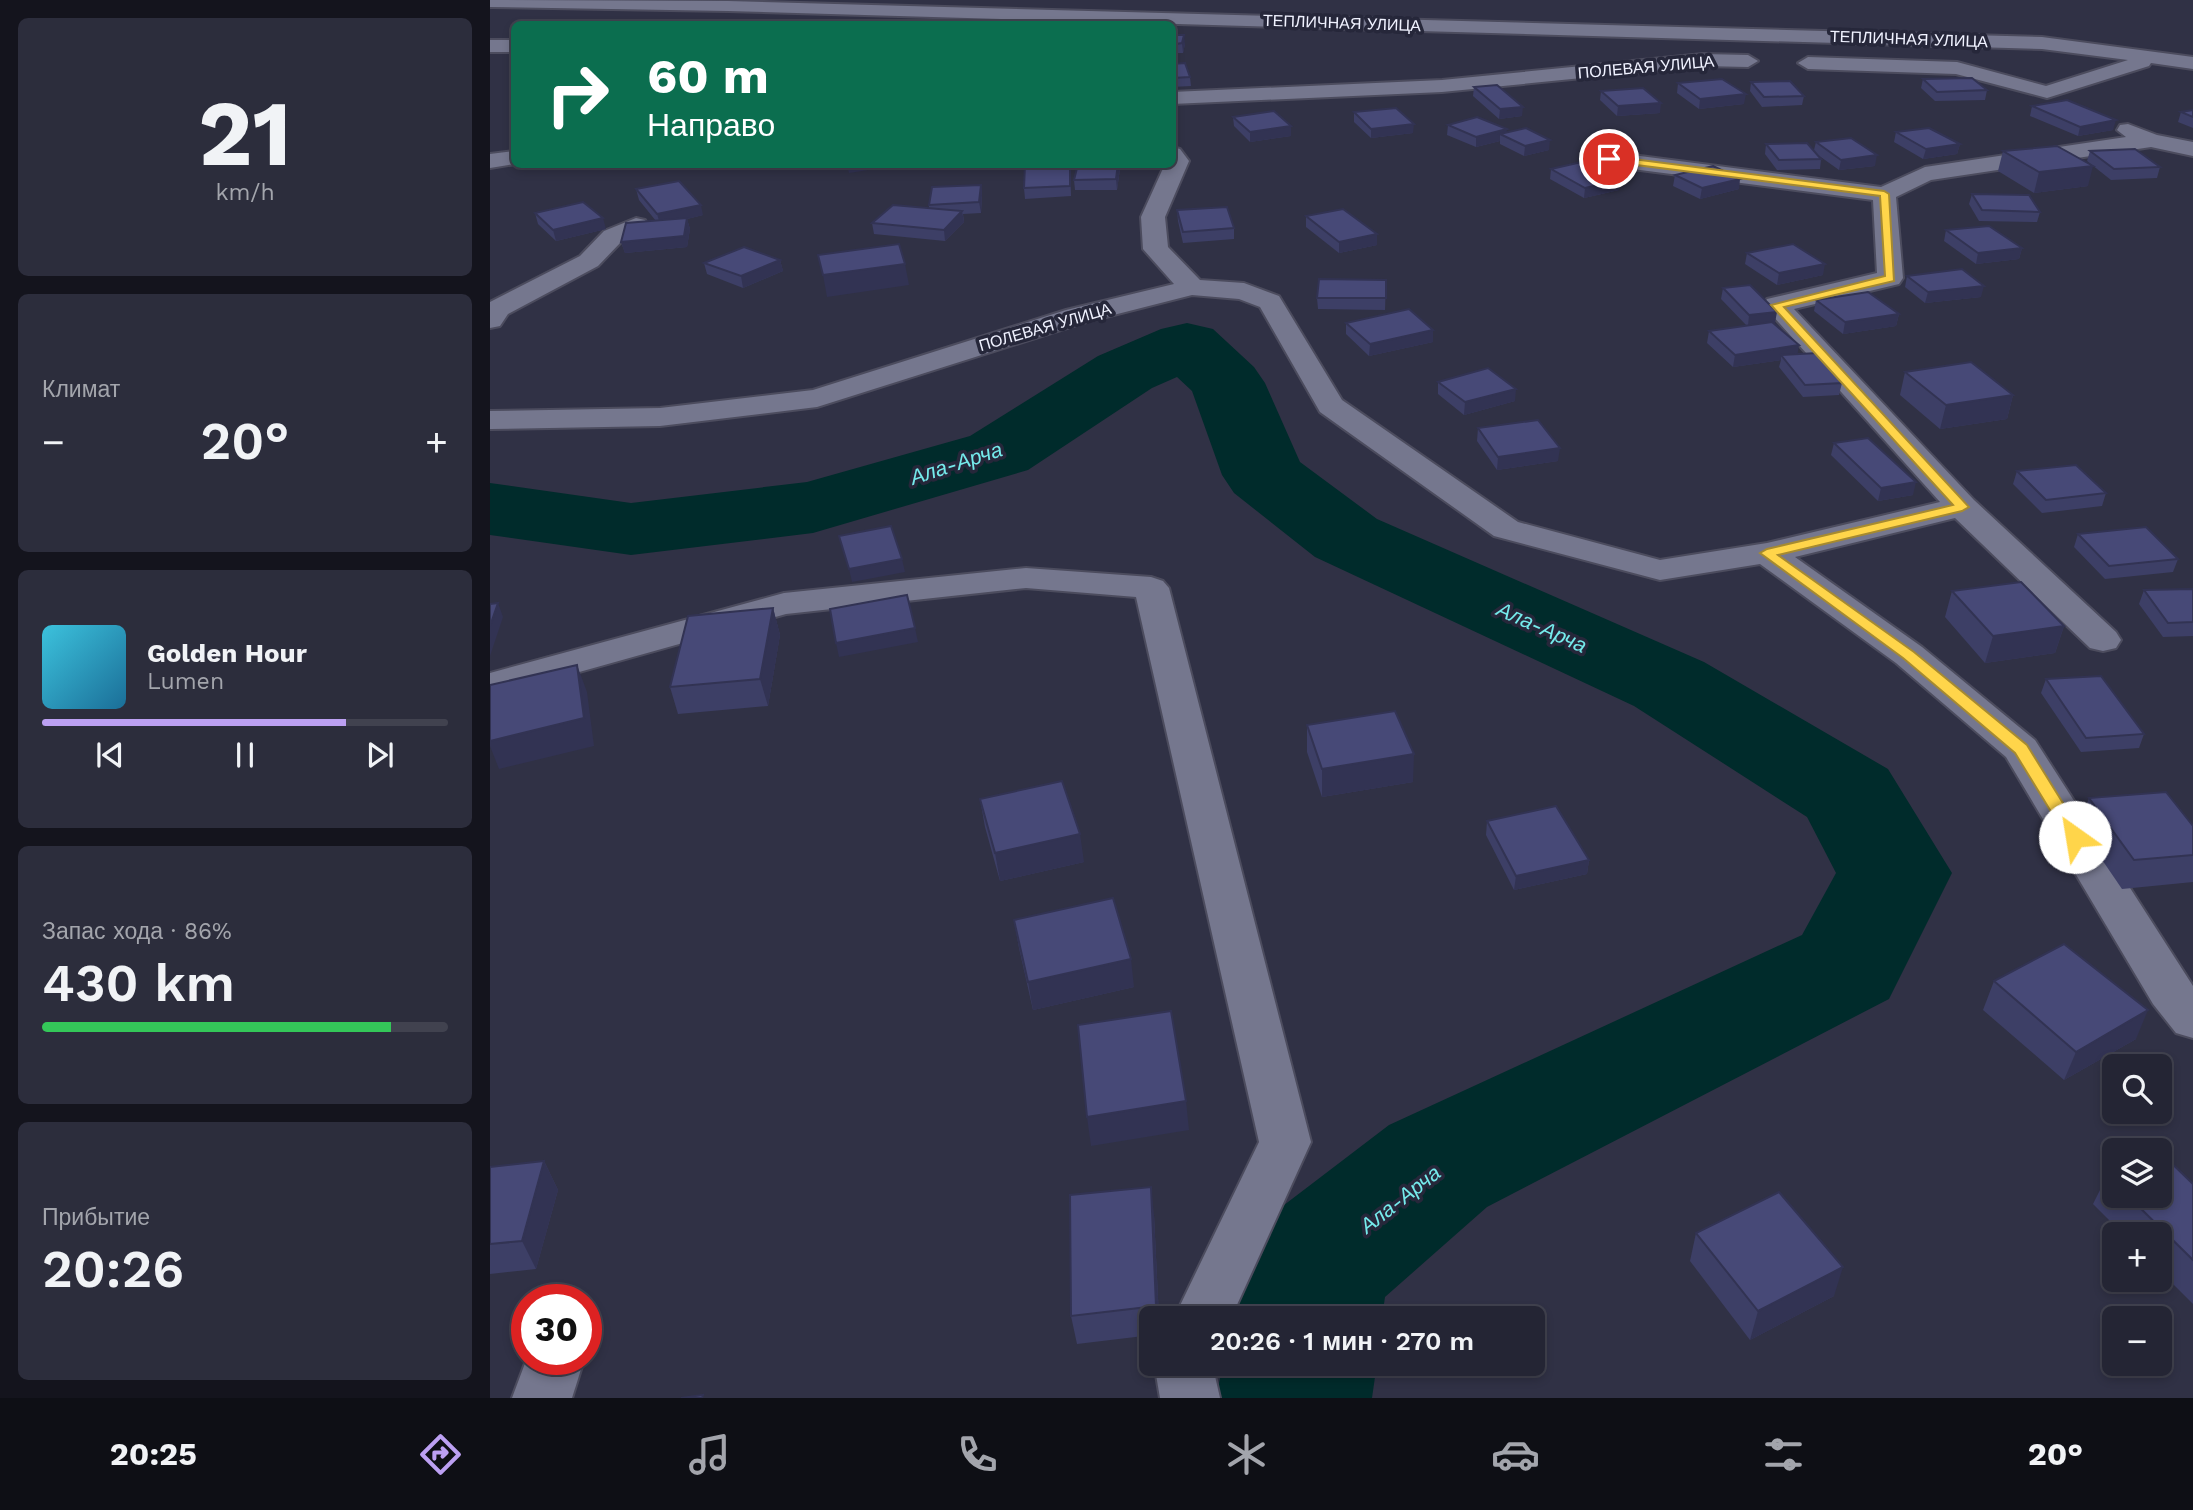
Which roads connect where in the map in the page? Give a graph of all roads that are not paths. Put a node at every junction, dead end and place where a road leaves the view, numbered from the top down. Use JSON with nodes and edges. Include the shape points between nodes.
{"nodes":[{"id":1,"x":490,"y":2,"type":"edge"},
{"id":2,"x":490,"y":46,"type":"edge"},
{"id":3,"x":511,"y":46,"type":"edge"},
{"id":4,"x":2154,"y":58,"type":"junction"},
{"id":5,"x":2193,"y":63,"type":"edge"},
{"id":6,"x":2047,"y":92,"type":"junction"},
{"id":7,"x":1176,"y":98,"type":"edge"},
{"id":8,"x":2070,"y":103,"type":"edge"},
{"id":9,"x":2105,"y":119,"type":"edge"},
{"id":10,"x":2151,"y":140,"type":"junction"},
{"id":11,"x":2193,"y":149,"type":"edge"},
{"id":12,"x":511,"y":158,"type":"edge"},
{"id":13,"x":1609,"y":159,"type":"dead end"},
{"id":14,"x":490,"y":160,"type":"edge"},
{"id":15,"x":1175,"y":168,"type":"edge"},
{"id":16,"x":1884,"y":194,"type":"junction"},
{"id":17,"x":636,"y":225,"type":"edge"},
{"id":18,"x":1192,"y":287,"type":"junction"},
{"id":19,"x":490,"y":320,"type":"edge"},
{"id":20,"x":490,"y":420,"type":"edge"},
{"id":21,"x":1962,"y":507,"type":"junction"},
{"id":22,"x":1767,"y":553,"type":"junction"},
{"id":23,"x":2103,"y":640,"type":"dead end"},
{"id":24,"x":490,"y":685,"type":"edge"},
{"id":25,"x":2193,"y":1020,"type":"edge"},
{"id":26,"x":1208,"y":1306,"type":"edge"},
{"id":27,"x":550,"y":1375,"type":"edge"},
{"id":28,"x":1186,"y":1376,"type":"edge"},
{"id":29,"x":542,"y":1398,"type":"edge"},
{"id":30,"x":1190,"y":1398,"type":"edge"}],
"edges":[{"from":1,"to":4,"type":"street","name":"ТЕПЛИЧНАЯ УЛИЦА","via":[[2042,43]]},
{"from":2,"to":3,"type":"street"},
{"from":4,"to":5,"type":"street","name":"ТЕПЛИЧНАЯ УЛИЦА"},
{"from":4,"to":6,"type":"street"},
{"from":6,"to":7,"type":"street","name":"ПОЛЕВАЯ УЛИЦА","via":[[1957,68],[1703,60],[1441,86]]},
{"from":6,"to":8,"type":"street","name":"ПОЛЕВАЯ УЛИЦА"},
{"from":9,"to":10,"type":"street"},
{"from":10,"to":11,"type":"street"},
{"from":10,"to":16,"type":"street","via":[[1925,174]]},
{"from":12,"to":14,"type":"street"},
{"from":13,"to":16,"type":"street"},
{"from":15,"to":18,"type":"street","via":[[1153,217],[1156,249]]},
{"from":16,"to":21,"type":"street","via":[[1890,278],[1776,305]]},
{"from":17,"to":19,"type":"street","via":[[613,236],[589,261],[499,308]]},
{"from":18,"to":20,"type":"street","name":"ПОЛЕВАЯ УЛИЦА","via":[[1076,316],[817,398],[660,417]]},
{"from":18,"to":22,"type":"street","name":"ПОЛЕВАЯ УЛИЦА","via":[[1244,291],[1270,302],[1331,405],[1506,529],[1660,570]]},
{"from":21,"to":22,"type":"street"},
{"from":21,"to":23,"type":"street"},
{"from":22,"to":25,"type":"street","via":[[1909,655],[2021,749]]},
{"from":24,"to":26,"type":"street","via":[[783,604],[1026,578],[1151,588],[1284,1142]]},
{"from":27,"to":29,"type":"street"},
{"from":28,"to":30,"type":"street"}]}
